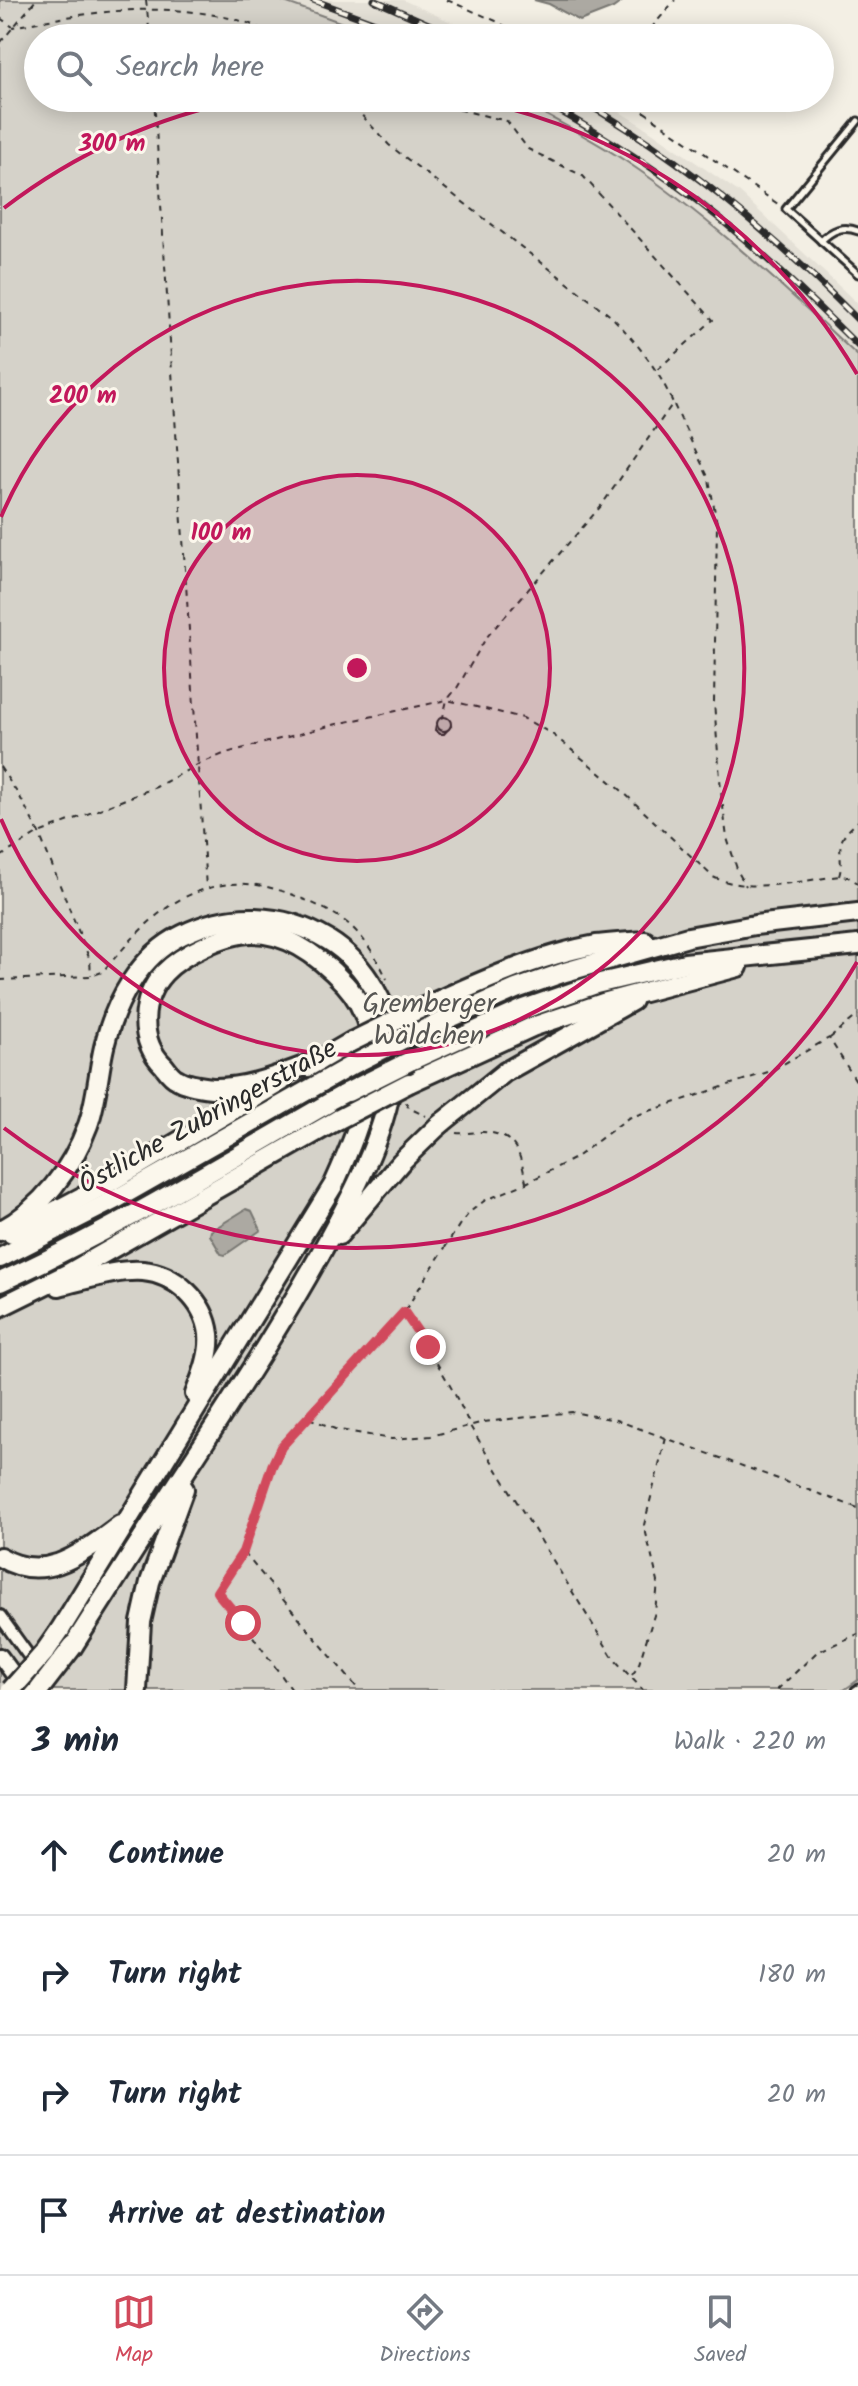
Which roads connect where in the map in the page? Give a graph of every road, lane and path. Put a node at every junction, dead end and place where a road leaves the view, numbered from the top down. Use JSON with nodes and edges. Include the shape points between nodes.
{"nodes":[{"id":1,"x":36,"y":0,"type":"edge"},
{"id":2,"x":146,"y":0,"type":"edge"},
{"id":3,"x":447,"y":0,"type":"edge"},
{"id":4,"x":675,"y":0,"type":"edge"},
{"id":5,"x":148,"y":9,"type":"junction"},
{"id":6,"x":0,"y":18,"type":"edge"},
{"id":7,"x":27,"y":24,"type":"edge"},
{"id":8,"x":149,"y":24,"type":"edge"},
{"id":9,"x":251,"y":24,"type":"edge"},
{"id":10,"x":501,"y":24,"type":"edge"},
{"id":11,"x":655,"y":24,"type":"edge"},
{"id":12,"x":24,"y":25,"type":"edge"},
{"id":13,"x":13,"y":27,"type":"junction"},
{"id":14,"x":0,"y":43,"type":"edge"},
{"id":15,"x":155,"y":112,"type":"edge"},
{"id":16,"x":359,"y":112,"type":"edge"},
{"id":17,"x":470,"y":112,"type":"edge"},
{"id":18,"x":644,"y":112,"type":"edge"},
{"id":19,"x":858,"y":121,"type":"edge"},
{"id":20,"x":786,"y":209,"type":"junction"},
{"id":21,"x":858,"y":231,"type":"edge"},
{"id":22,"x":821,"y":241,"type":"junction"},
{"id":23,"x":858,"y":274,"type":"edge"},
{"id":24,"x":656,"y":371,"type":"junction"},
{"id":25,"x":673,"y":403,"type":"junction"},
{"id":26,"x":447,"y":700,"type":"junction"},
{"id":27,"x":442,"y":721,"type":"edge"},
{"id":28,"x":199,"y":764,"type":"junction"},
{"id":29,"x":0,"y":767,"type":"edge"},
{"id":30,"x":858,"y":821,"type":"edge"},
{"id":31,"x":39,"y":833,"type":"junction"},
{"id":32,"x":0,"y":857,"type":"edge"},
{"id":33,"x":839,"y":876,"type":"junction"},
{"id":34,"x":858,"y":883,"type":"edge"},
{"id":35,"x":746,"y":887,"type":"junction"},
{"id":36,"x":853,"y":914,"type":"edge"},
{"id":37,"x":688,"y":937,"type":"junction"},
{"id":38,"x":855,"y":945,"type":"edge"},
{"id":39,"x":792,"y":952,"type":"junction"},
{"id":40,"x":91,"y":976,"type":"junction"},
{"id":41,"x":0,"y":980,"type":"edge"},
{"id":42,"x":652,"y":990,"type":"junction"},
{"id":43,"x":858,"y":1015,"type":"edge"},
{"id":44,"x":829,"y":1038,"type":"junction"},
{"id":45,"x":318,"y":1061,"type":"junction"},
{"id":46,"x":858,"y":1084,"type":"edge"},
{"id":47,"x":0,"y":1231,"type":"edge"},
{"id":48,"x":0,"y":1240,"type":"edge"},
{"id":49,"x":0,"y":1258,"type":"edge"},
{"id":50,"x":317,"y":1261,"type":"junction"},
{"id":51,"x":0,"y":1282,"type":"edge"},
{"id":52,"x":33,"y":1292,"type":"junction"},
{"id":53,"x":0,"y":1307,"type":"edge"},
{"id":54,"x":404,"y":1312,"type":"junction"},
{"id":55,"x":308,"y":1418,"type":"junction"},
{"id":56,"x":185,"y":1423,"type":"junction"},
{"id":57,"x":470,"y":1426,"type":"junction"},
{"id":58,"x":666,"y":1437,"type":"junction"},
{"id":59,"x":198,"y":1453,"type":"junction"},
{"id":60,"x":858,"y":1508,"type":"edge"},
{"id":61,"x":128,"y":1519,"type":"junction"},
{"id":62,"x":243,"y":1552,"type":"junction"},
{"id":63,"x":0,"y":1557,"type":"edge"},
{"id":64,"x":0,"y":1616,"type":"edge"},
{"id":65,"x":858,"y":1634,"type":"edge"},
{"id":66,"x":0,"y":1656,"type":"edge"},
{"id":67,"x":631,"y":1677,"type":"junction"},
{"id":68,"x":11,"y":1690,"type":"edge"},
{"id":69,"x":25,"y":1690,"type":"edge"},
{"id":70,"x":39,"y":1690,"type":"edge"},
{"id":71,"x":53,"y":1690,"type":"edge"},
{"id":72,"x":137,"y":1690,"type":"edge"},
{"id":73,"x":292,"y":1690,"type":"edge"},
{"id":74,"x":359,"y":1690,"type":"edge"},
{"id":75,"x":643,"y":1690,"type":"edge"},
{"id":76,"x":777,"y":1690,"type":"edge"}],
"edges":[{"from":1,"to":13,"type":"path"},
{"from":2,"to":5,"type":"path"},
{"from":3,"to":10,"type":"path"},
{"from":4,"to":11,"type":"path"},
{"from":5,"to":7,"type":"path","via":[[80,13]]},
{"from":5,"to":8,"type":"path"},
{"from":5,"to":9,"type":"path","via":[[202,12]]},
{"from":6,"to":13,"type":"path"},
{"from":12,"to":13,"type":"path"},
{"from":13,"to":14,"type":"path"},
{"from":15,"to":28,"type":"path"},
{"from":16,"to":24,"type":"path","via":[[389,145],[612,317]]},
{"from":17,"to":24,"type":"path","via":[[507,121],[528,149],[583,176],[713,320]]},
{"from":18,"to":20,"type":"path"},
{"from":19,"to":20,"type":"lane"},
{"from":20,"to":22,"type":"lane"},
{"from":21,"to":22,"type":"lane","via":[[839,228]]},
{"from":22,"to":23,"type":"lane"},
{"from":24,"to":25,"type":"path"},
{"from":25,"to":26,"type":"path","via":[[601,506],[486,638]]},
{"from":25,"to":35,"type":"path","via":[[709,479],[717,524],[714,702],[719,776],[727,838]]},
{"from":26,"to":27,"type":"path"},
{"from":26,"to":28,"type":"path","via":[[283,737]]},
{"from":26,"to":35,"type":"path","via":[[523,718],[552,734],[713,877]]},
{"from":28,"to":31,"type":"path","via":[[156,787]]},
{"from":28,"to":40,"type":"path","via":[[206,888],[154,918],[102,972]]},
{"from":29,"to":31,"type":"path"},
{"from":30,"to":33,"type":"path","via":[[842,839]]},
{"from":31,"to":32,"type":"path"},
{"from":31,"to":40,"type":"path","via":[[90,960]]},
{"from":33,"to":34,"type":"path"},
{"from":33,"to":35,"type":"path"},
{"from":36,"to":37,"type":"highway","name":"Östliche Zubringerstraße"},
{"from":37,"to":45,"type":"highway","bridge":true,"via":[[595,945],[555,956],[465,988]]},
{"from":37,"to":49,"type":"highway","name":"Östliche Zubringerstraße","bridge":true,"via":[[516,989],[409,1036]]},
{"from":38,"to":39,"type":"highway","name":"Östliche Zubringerstraße"},
{"from":39,"to":42,"type":"highway"},
{"from":39,"to":51,"type":"highway","name":"Östliche Zubringerstraße","bridge":true,"via":[[685,963],[596,984],[524,1009],[348,1092],[126,1219]]},
{"from":40,"to":41,"type":"path"},
{"from":42,"to":50,"type":"highway","via":[[505,1072],[440,1124]]},
{"from":42,"to":52,"type":"highway","bridge":true,"via":[[532,1027],[409,1083]]},
{"from":43,"to":44,"type":"path"},
{"from":44,"to":46,"type":"path"},
{"from":44,"to":54,"type":"path","via":[[771,1071],[628,1118],[575,1158],[484,1201],[460,1224]]},
{"from":45,"to":48,"type":"highway"},
{"from":45,"to":56,"type":"highway","via":[[247,1085],[210,1088],[177,1079],[157,1059],[145,1033],[146,1006],[164,973],[191,952],[251,933],[284,939],[313,954],[352,992],[372,1038],[363,1112],[334,1184]]},
{"from":47,"to":50,"type":"highway","via":[[58,1182],[74,1155],[88,1124],[114,1016],[134,976],[179,936],[213,921],[255,916],[299,924],[331,941],[368,978],[391,1031],[393,1069],[380,1128],[361,1178]]},
{"from":50,"to":59,"type":"highway"},
{"from":52,"to":53,"type":"highway"},
{"from":52,"to":56,"type":"highway","via":[[143,1271],[171,1278],[192,1296],[209,1335]]},
{"from":54,"to":55,"type":"path"},
{"from":54,"to":57,"type":"path","via":[[458,1397]]},
{"from":55,"to":57,"type":"path","via":[[335,1429],[391,1439]]},
{"from":55,"to":62,"type":"path","via":[[281,1447]]},
{"from":56,"to":61,"type":"highway"},
{"from":57,"to":58,"type":"path","via":[[572,1412]]},
{"from":57,"to":67,"type":"path","via":[[614,1659]]},
{"from":58,"to":60,"type":"path"},
{"from":58,"to":67,"type":"path","via":[[644,1525],[658,1582],[655,1612]]},
{"from":59,"to":70,"type":"highway","bridge":true},
{"from":59,"to":72,"type":"highway","via":[[150,1582],[141,1622]]},
{"from":61,"to":63,"type":"highway","via":[[58,1564],[36,1569]]},
{"from":61,"to":68,"type":"highway","bridge":true,"via":[[60,1630]]},
{"from":62,"to":73,"type":"path","via":[[217,1592]]},
{"from":62,"to":74,"type":"path"},
{"from":64,"to":71,"type":"street"},
{"from":65,"to":76,"type":"path","via":[[817,1652]]},
{"from":66,"to":69,"type":"main road"},
{"from":67,"to":75,"type":"path"}]}
